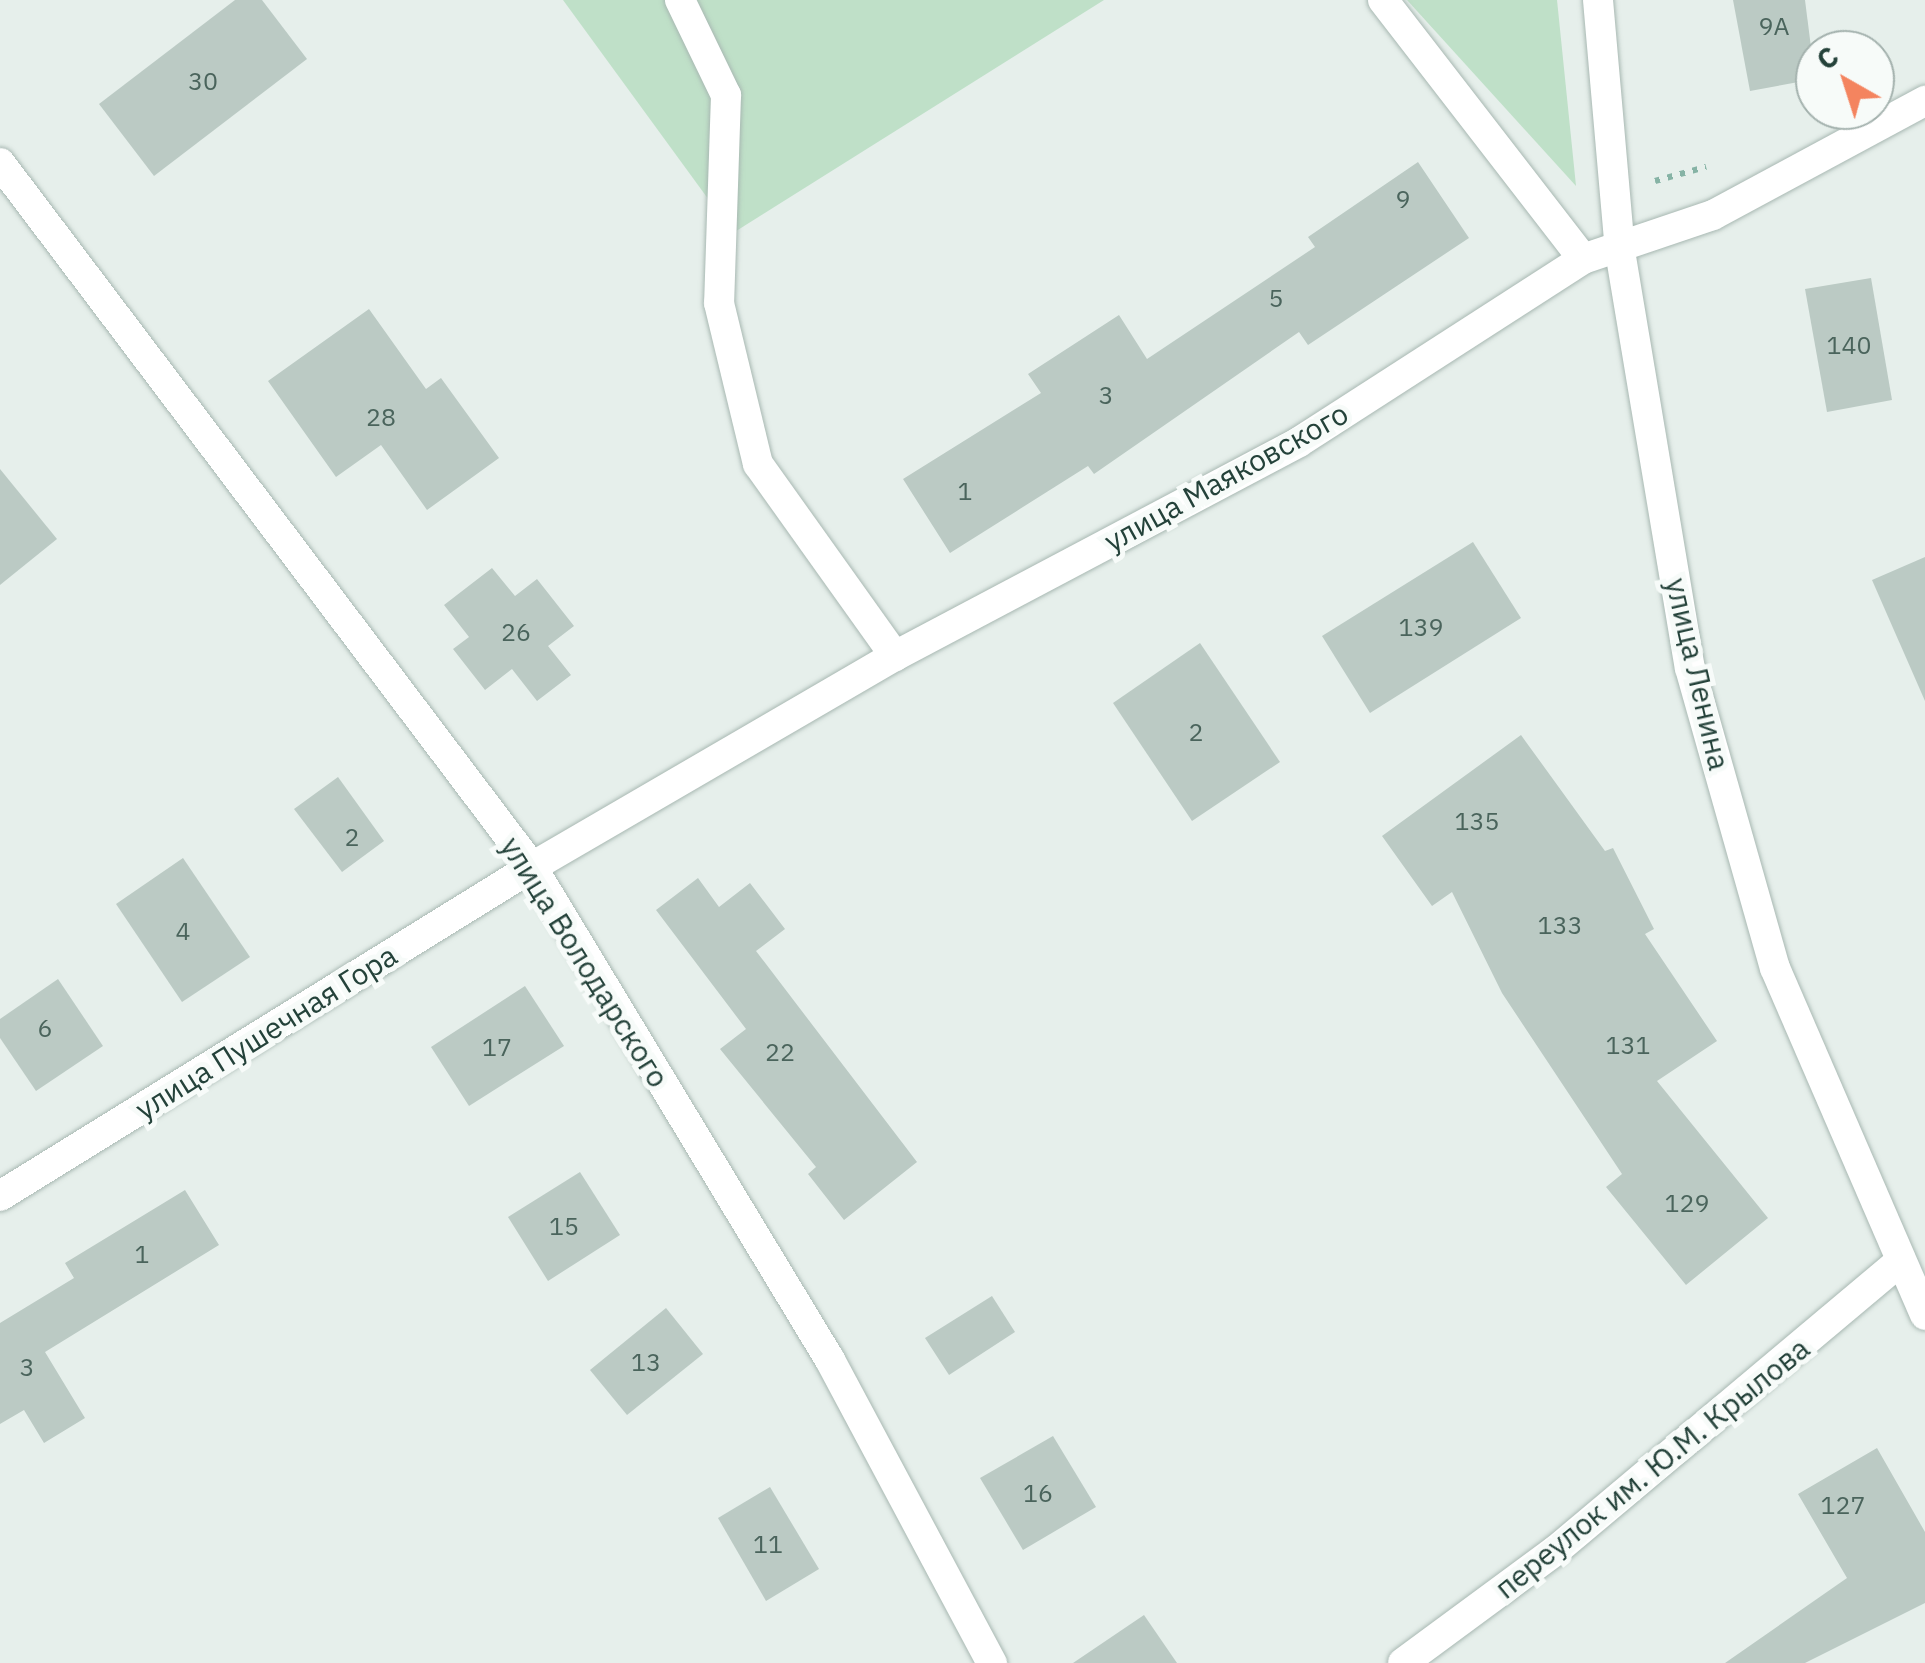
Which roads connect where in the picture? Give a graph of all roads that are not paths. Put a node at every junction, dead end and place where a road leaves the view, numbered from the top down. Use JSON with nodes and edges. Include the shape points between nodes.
{"nodes":[{"id":1,"x":680,"y":0,"type":"edge"},
{"id":2,"x":1383,"y":0,"type":"edge"},
{"id":3,"x":1598,"y":0,"type":"edge"},
{"id":4,"x":1925,"y":101,"type":"edge"},
{"id":5,"x":0,"y":163,"type":"edge"},
{"id":6,"x":10,"y":204,"type":"edge"},
{"id":7,"x":1620,"y":251,"type":"junction"},
{"id":8,"x":1583,"y":259,"type":"junction"},
{"id":9,"x":894,"y":656,"type":"junction"},
{"id":10,"x":532,"y":867,"type":"junction"},
{"id":11,"x":0,"y":1196,"type":"edge"},
{"id":12,"x":1896,"y":1266,"type":"junction"},
{"id":13,"x":1925,"y":1315,"type":"edge"},
{"id":14,"x":992,"y":1663,"type":"edge"},
{"id":15,"x":1404,"y":1663,"type":"edge"}],
"edges":[{"from":1,"to":9,"type":"street","via":[[726,94],[719,303],[758,464]]},
{"from":2,"to":8,"type":"street"},
{"from":3,"to":7,"type":"street","name":"улица Ленина"},
{"from":4,"to":7,"type":"street","name":"улица Маяковского","via":[[1713,215]]},
{"from":5,"to":6,"type":"street","name":"улица Володарского"},
{"from":6,"to":10,"type":"street","name":"улица Володарского"},
{"from":7,"to":8,"type":"street","name":"улица Маяковского"},
{"from":7,"to":12,"type":"street","name":"улица Ленина","via":[[1690,668],[1776,968]]},
{"from":8,"to":9,"type":"street","name":"улица Маяковского","via":[[1299,442]]},
{"from":9,"to":10,"type":"street","name":"улица Маяковского"},
{"from":10,"to":11,"type":"street","name":"улица Пушечная Гора"},
{"from":10,"to":14,"type":"street","name":"улица Володарского","via":[[830,1360]]},
{"from":12,"to":13,"type":"street","name":"улица Ленина"},
{"from":12,"to":15,"type":"street","name":"переулок им. Ю.М. Крылова","via":[[1555,1550]]}]}
